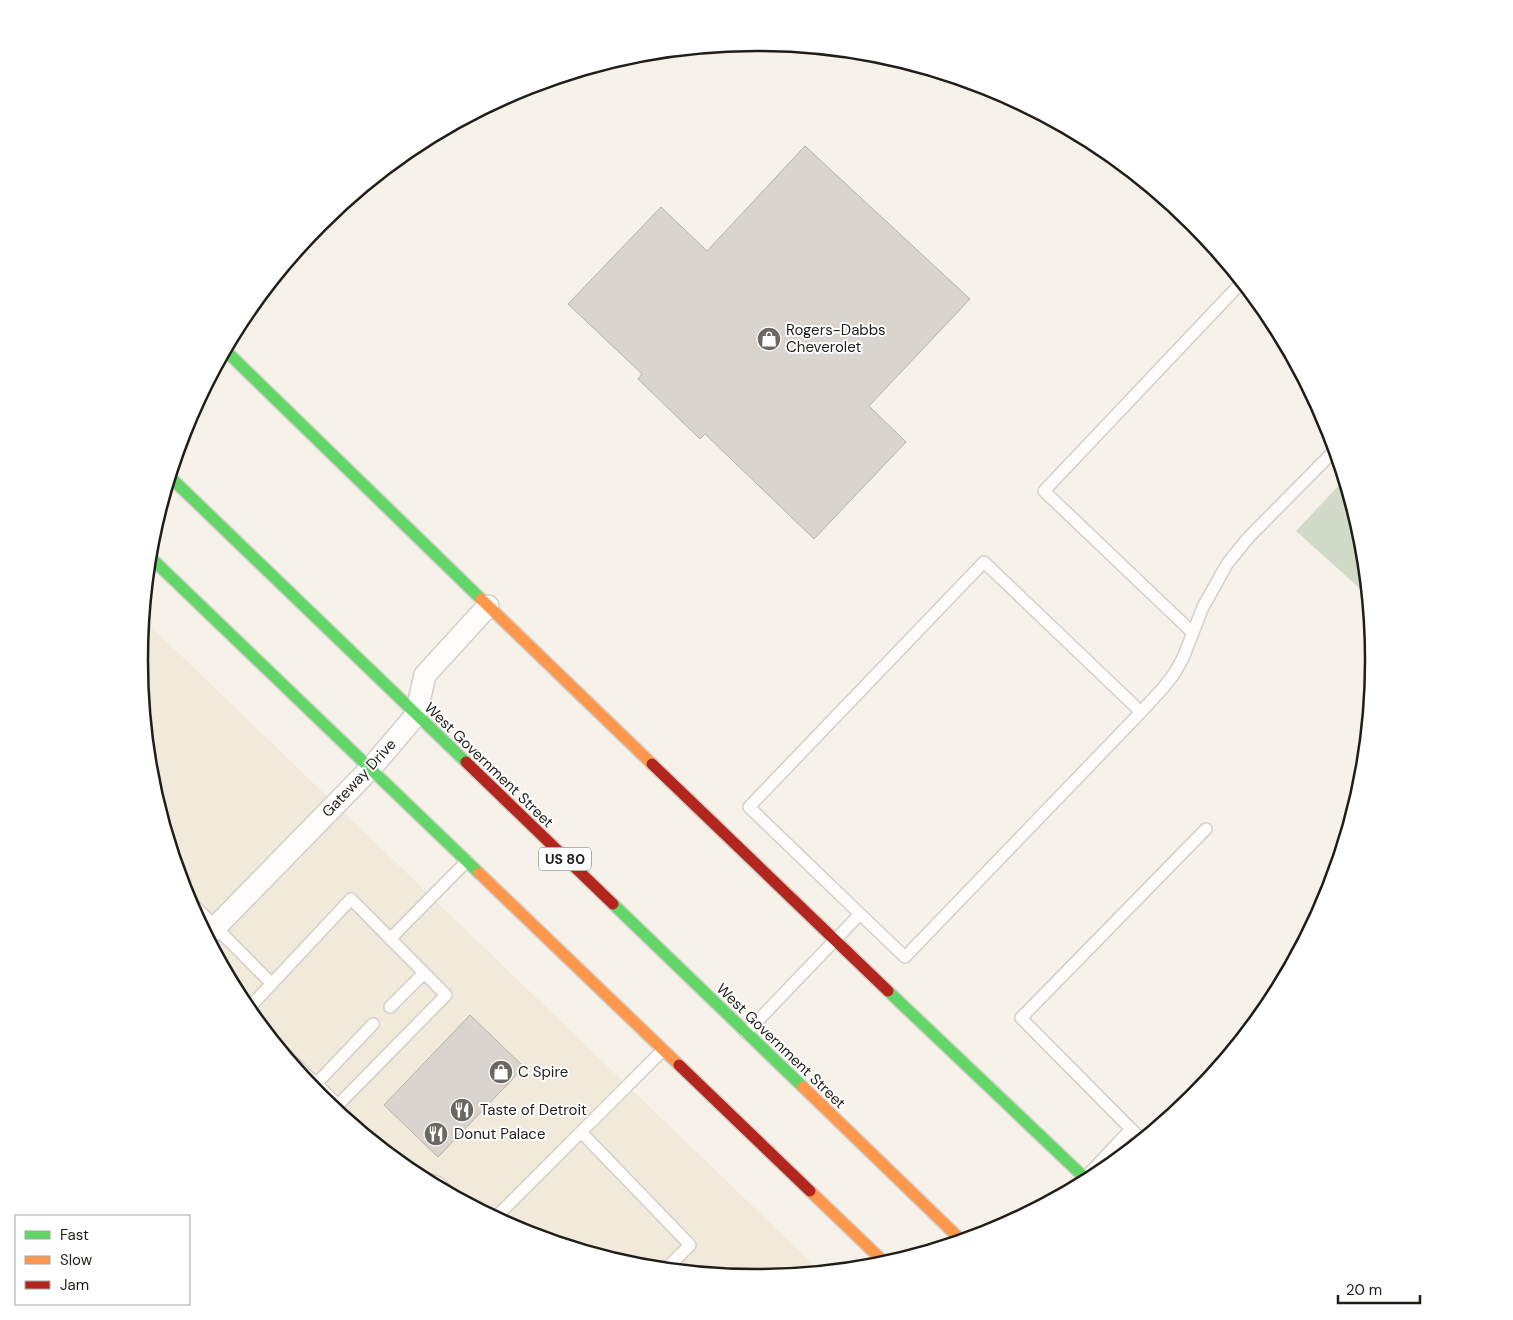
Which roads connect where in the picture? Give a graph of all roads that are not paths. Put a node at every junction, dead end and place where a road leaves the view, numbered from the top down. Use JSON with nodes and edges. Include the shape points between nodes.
{"nodes":[{"id":1,"x":1237,"y":287,"type":"edge"},
{"id":2,"x":230,"y":355,"type":"edge"},
{"id":3,"x":1330,"y":455,"type":"edge"},
{"id":4,"x":175,"y":481,"type":"edge"},
{"id":5,"x":156,"y":563,"type":"edge"},
{"id":6,"x":488,"y":606,"type":"junction"},
{"id":7,"x":1193,"y":633,"type":"junction"},
{"id":8,"x":1140,"y":712,"type":"junction"},
{"id":9,"x":416,"y":715,"type":"junction"},
{"id":10,"x":370,"y":769,"type":"junction"},
{"id":11,"x":1206,"y":829,"type":"dead end"},
{"id":12,"x":467,"y":861,"type":"junction"},
{"id":13,"x":860,"y":914,"type":"junction"},
{"id":14,"x":212,"y":931,"type":"edge"},
{"id":15,"x":214,"y":934,"type":"edge"},
{"id":16,"x":390,"y":939,"type":"junction"},
{"id":17,"x":835,"y":941,"type":"junction"},
{"id":18,"x":424,"y":973,"type":"junction"},
{"id":19,"x":272,"y":984,"type":"junction"},
{"id":20,"x":254,"y":1003,"type":"edge"},
{"id":21,"x":390,"y":1007,"type":"dead end"},
{"id":22,"x":373,"y":1024,"type":"dead end"},
{"id":23,"x":746,"y":1033,"type":"junction"},
{"id":24,"x":663,"y":1050,"type":"junction"},
{"id":25,"x":318,"y":1082,"type":"edge"},
{"id":26,"x":340,"y":1103,"type":"edge"},
{"id":27,"x":1131,"y":1129,"type":"junction"},
{"id":28,"x":581,"y":1132,"type":"junction"},
{"id":29,"x":1137,"y":1135,"type":"edge"},
{"id":30,"x":1100,"y":1162,"type":"edge"},
{"id":31,"x":1078,"y":1176,"type":"edge"},
{"id":32,"x":501,"y":1212,"type":"edge"},
{"id":33,"x":955,"y":1235,"type":"edge"},
{"id":34,"x":877,"y":1256,"type":"edge"},
{"id":35,"x":672,"y":1263,"type":"edge"}],
"edges":[{"from":1,"to":7,"type":"lane","via":[[1044,491]]},
{"from":2,"to":6,"type":"main road"},
{"from":3,"to":7,"type":"lane","via":[[1248,538],[1227,564],[1203,607]]},
{"from":4,"to":9,"type":"main road","name":"West Government Street","number":"US 80"},
{"from":5,"to":10,"type":"main road"},
{"from":6,"to":9,"type":"street","name":"Gateway Drive","via":[[425,675]]},
{"from":6,"to":17,"type":"main road"},
{"from":7,"to":8,"type":"lane","via":[[1174,674]]},
{"from":8,"to":13,"type":"lane","via":[[905,957]]},
{"from":8,"to":13,"type":"lane","via":[[984,562],[748,807]]},
{"from":9,"to":10,"type":"street","name":"Gateway Drive"},
{"from":9,"to":23,"type":"main road","name":"West Government Street","number":"US 80"},
{"from":10,"to":12,"type":"main road"},
{"from":10,"to":14,"type":"street","name":"Gateway Drive"},
{"from":11,"to":27,"type":"lane","via":[[1021,1018]]},
{"from":12,"to":16,"type":"lane"},
{"from":12,"to":24,"type":"main road"},
{"from":13,"to":17,"type":"lane"},
{"from":15,"to":19,"type":"lane"},
{"from":16,"to":18,"type":"lane"},
{"from":16,"to":19,"type":"lane","via":[[351,899]]},
{"from":17,"to":23,"type":"lane"},
{"from":17,"to":31,"type":"main road"},
{"from":18,"to":21,"type":"lane"},
{"from":18,"to":26,"type":"lane","via":[[446,995]]},
{"from":19,"to":20,"type":"lane"},
{"from":22,"to":25,"type":"lane"},
{"from":23,"to":33,"type":"main road","name":"West Government Street","number":"US 80"},
{"from":24,"to":28,"type":"lane"},
{"from":24,"to":34,"type":"main road"},
{"from":27,"to":29,"type":"lane"},
{"from":27,"to":30,"type":"lane"},
{"from":28,"to":32,"type":"lane"},
{"from":28,"to":35,"type":"lane","via":[[690,1246]]}]}
